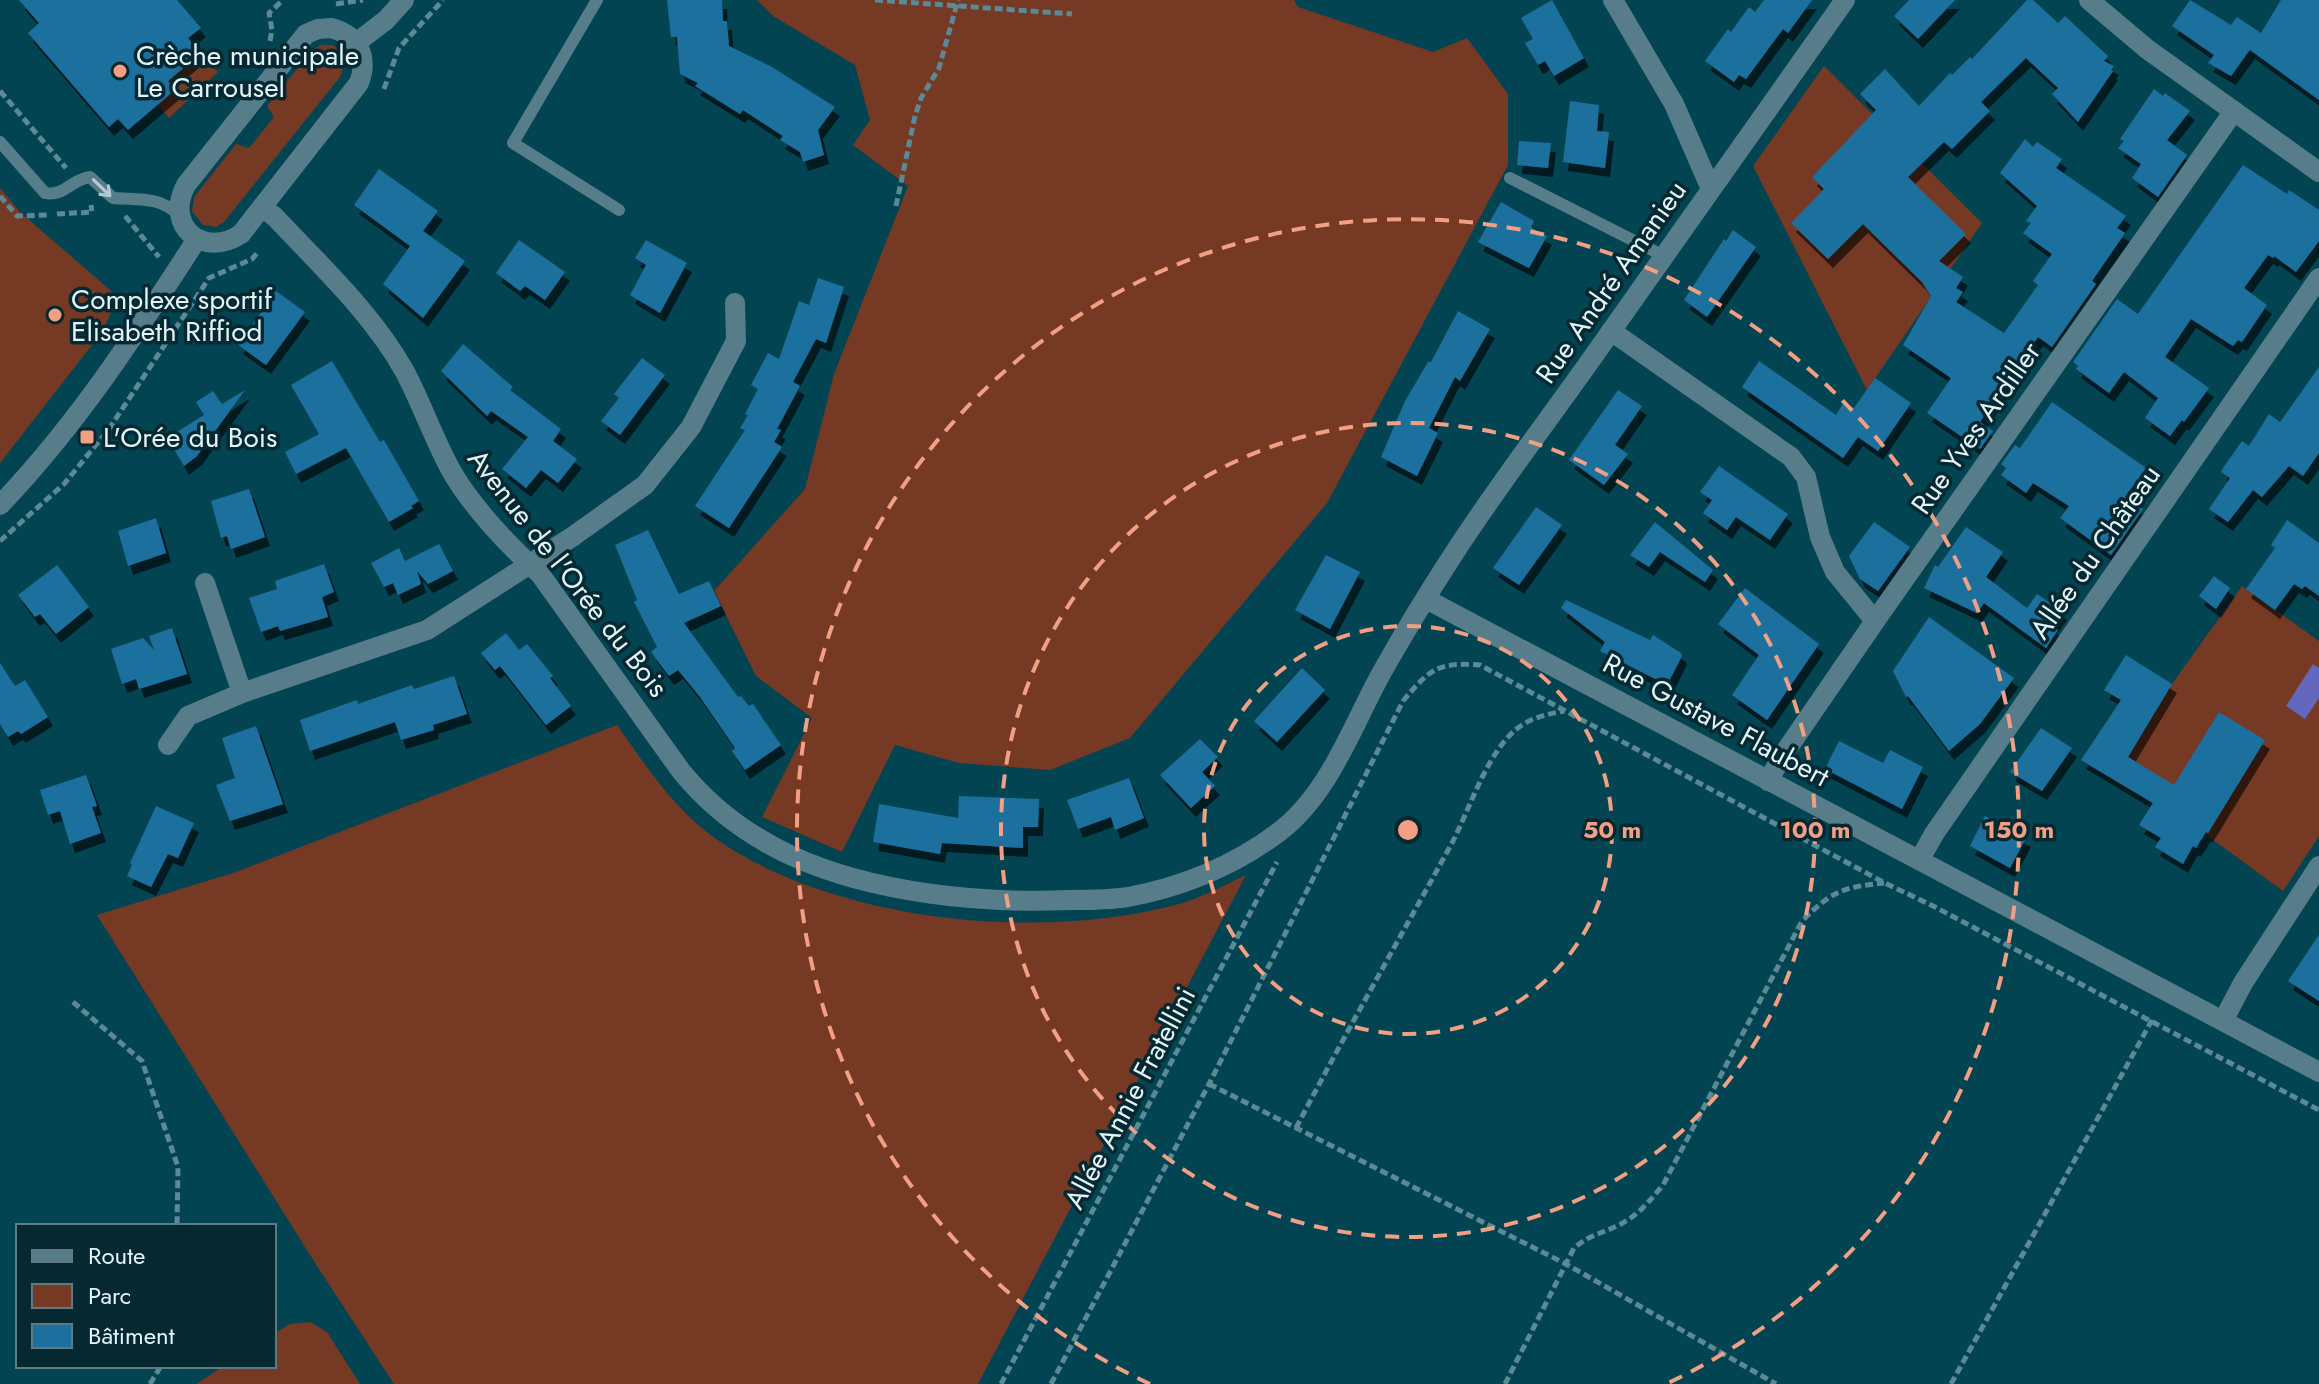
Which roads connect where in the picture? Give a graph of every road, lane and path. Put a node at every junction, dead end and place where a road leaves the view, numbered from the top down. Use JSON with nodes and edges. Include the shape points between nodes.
{"nodes":[{"id":1,"x":283,"y":0,"type":"edge"},
{"id":2,"x":404,"y":0,"type":"edge"},
{"id":3,"x":443,"y":0,"type":"edge"},
{"id":4,"x":597,"y":0,"type":"edge"},
{"id":5,"x":875,"y":0,"type":"edge"},
{"id":6,"x":1613,"y":0,"type":"edge"},
{"id":7,"x":1845,"y":0,"type":"edge"},
{"id":8,"x":2089,"y":0,"type":"edge"},
{"id":9,"x":957,"y":3,"type":"edge"},
{"id":10,"x":1072,"y":14,"type":"dead end"},
{"id":11,"x":272,"y":30,"type":"dead end"},
{"id":12,"x":356,"y":43,"type":"junction"},
{"id":13,"x":0,"y":91,"type":"edge"},
{"id":14,"x":379,"y":99,"type":"dead end"},
{"id":15,"x":2234,"y":111,"type":"junction"},
{"id":16,"x":0,"y":142,"type":"edge"},
{"id":17,"x":71,"y":168,"type":"dead end"},
{"id":18,"x":2319,"y":172,"type":"edge"},
{"id":19,"x":1510,"y":178,"type":"dead end"},
{"id":20,"x":1711,"y":189,"type":"junction"},
{"id":21,"x":896,"y":206,"type":"dead end"},
{"id":22,"x":262,"y":207,"type":"junction"},
{"id":23,"x":120,"y":210,"type":"dead end"},
{"id":24,"x":619,"y":210,"type":"dead end"},
{"id":25,"x":180,"y":216,"type":"junction"},
{"id":26,"x":281,"y":224,"type":"junction"},
{"id":27,"x":197,"y":239,"type":"junction"},
{"id":28,"x":153,"y":253,"type":"dead end"},
{"id":29,"x":1664,"y":256,"type":"junction"},
{"id":30,"x":2319,"y":278,"type":"edge"},
{"id":31,"x":735,"y":303,"type":"dead end"},
{"id":32,"x":1611,"y":331,"type":"junction"},
{"id":33,"x":0,"y":505,"type":"edge"},
{"id":34,"x":0,"y":541,"type":"edge"},
{"id":35,"x":530,"y":565,"type":"junction"},
{"id":36,"x":205,"y":583,"type":"dead end"},
{"id":37,"x":1426,"y":599,"type":"junction"},
{"id":38,"x":1875,"y":621,"type":"junction"},
{"id":39,"x":242,"y":693,"type":"junction"},
{"id":40,"x":1564,"y":711,"type":"junction"},
{"id":41,"x":168,"y":745,"type":"dead end"},
{"id":42,"x":1768,"y":781,"type":"junction"},
{"id":43,"x":1281,"y":831,"type":"junction"},
{"id":44,"x":1920,"y":859,"type":"junction"},
{"id":45,"x":2319,"y":866,"type":"edge"},
{"id":46,"x":1885,"y":883,"type":"junction"},
{"id":47,"x":73,"y":1002,"type":"dead end"},
{"id":48,"x":2152,"y":1020,"type":"junction"},
{"id":49,"x":2223,"y":1021,"type":"junction"},
{"id":50,"x":2319,"y":1072,"type":"edge"},
{"id":51,"x":1209,"y":1084,"type":"junction"},
{"id":52,"x":2319,"y":1110,"type":"edge"},
{"id":53,"x":1296,"y":1128,"type":"junction"},
{"id":54,"x":177,"y":1224,"type":"edge"},
{"id":55,"x":1566,"y":1264,"type":"junction"},
{"id":56,"x":1001,"y":1384,"type":"edge"},
{"id":57,"x":1051,"y":1384,"type":"edge"},
{"id":58,"x":1505,"y":1384,"type":"edge"},
{"id":59,"x":1776,"y":1384,"type":"edge"},
{"id":60,"x":1951,"y":1384,"type":"edge"}],
"edges":[{"from":1,"to":11,"type":"path","via":[[269,13]]},
{"from":2,"to":12,"type":"street"},
{"from":3,"to":14,"type":"path","via":[[399,48]]},
{"from":4,"to":24,"type":"lane","via":[[513,143]]},
{"from":5,"to":9,"type":"path"},
{"from":6,"to":20,"type":"street","via":[[1674,104]]},
{"from":7,"to":20,"type":"street","name":"Rue André Amanieu"},
{"from":8,"to":15,"type":"street"},
{"from":9,"to":10,"type":"path"},
{"from":9,"to":21,"type":"path","via":[[939,68],[915,116]]},
{"from":12,"to":22,"type":"street","via":[[364,62],[359,83]]},
{"from":12,"to":25,"type":"street","via":[[331,28],[306,34],[186,185]]},
{"from":13,"to":17,"type":"path"},
{"from":15,"to":18,"type":"street"},
{"from":15,"to":38,"type":"street","name":"Rue Yves Ardiller"},
{"from":16,"to":25,"type":"lane","one_way":true,"via":[[45,193],[53,195],[90,177],[113,198],[164,203]]},
{"from":19,"to":29,"type":"lane"},
{"from":20,"to":29,"type":"street","name":"Rue André Amanieu"},
{"from":22,"to":26,"type":"street","name":"Avenue de l'Orée du Bois"},
{"from":22,"to":27,"type":"street","via":[[232,240],[211,244]]},
{"from":23,"to":28,"type":"path"},
{"from":25,"to":27,"type":"street"},
{"from":26,"to":34,"type":"path","via":[[252,259],[209,278],[109,429],[64,484]]},
{"from":26,"to":35,"type":"street","name":"Avenue de l'Orée du Bois","via":[[381,336],[404,371],[454,475]]},
{"from":27,"to":33,"type":"street","via":[[79,415]]},
{"from":29,"to":32,"type":"street","name":"Rue André Amanieu"},
{"from":30,"to":44,"type":"street","name":"Allée du Château"},
{"from":31,"to":35,"type":"street","via":[[736,341],[691,427],[645,485]]},
{"from":32,"to":37,"type":"street","name":"Rue André Amanieu"},
{"from":32,"to":38,"type":"street","via":[[1791,457],[1806,477],[1820,537],[1835,572]]},
{"from":35,"to":39,"type":"street","via":[[427,630]]},
{"from":35,"to":43,"type":"street","name":"Avenue de l'Orée du Bois","via":[[702,797],[763,840],[830,870],[953,897],[1029,902],[1126,897],[1218,869]]},
{"from":36,"to":39,"type":"street"},
{"from":37,"to":42,"type":"street","name":"Rue Gustave Flaubert"},
{"from":37,"to":43,"type":"street","name":"Avenue de l'Orée du Bois","via":[[1327,776],[1309,804]]},
{"from":38,"to":42,"type":"street","name":"Rue Yves Ardiller"},
{"from":39,"to":41,"type":"street","via":[[188,716]]},
{"from":40,"to":46,"type":"path"},
{"from":40,"to":51,"type":"path","via":[[1480,665],[1451,663],[1425,674],[1403,701]]},
{"from":40,"to":53,"type":"path","via":[[1524,722],[1494,757]]},
{"from":42,"to":44,"type":"street","name":"Rue Gustave Flaubert"},
{"from":43,"to":56,"type":"path","name":"Allée Annie Fratellini","via":[[1288,841]]},
{"from":44,"to":49,"type":"street","name":"Rue Gustave Flaubert"},
{"from":45,"to":49,"type":"street"},
{"from":46,"to":48,"type":"path"},
{"from":46,"to":55,"type":"path","via":[[1852,886],[1825,898],[1802,921],[1663,1185],[1624,1223],[1588,1236]]},
{"from":47,"to":54,"type":"path","via":[[142,1061],[178,1167]]},
{"from":48,"to":52,"type":"path"},
{"from":48,"to":60,"type":"path"},
{"from":49,"to":50,"type":"street","name":"Rue Gustave Flaubert"},
{"from":51,"to":53,"type":"path"},
{"from":51,"to":57,"type":"path"},
{"from":53,"to":55,"type":"path"},
{"from":55,"to":58,"type":"path"},
{"from":55,"to":59,"type":"path"}]}
